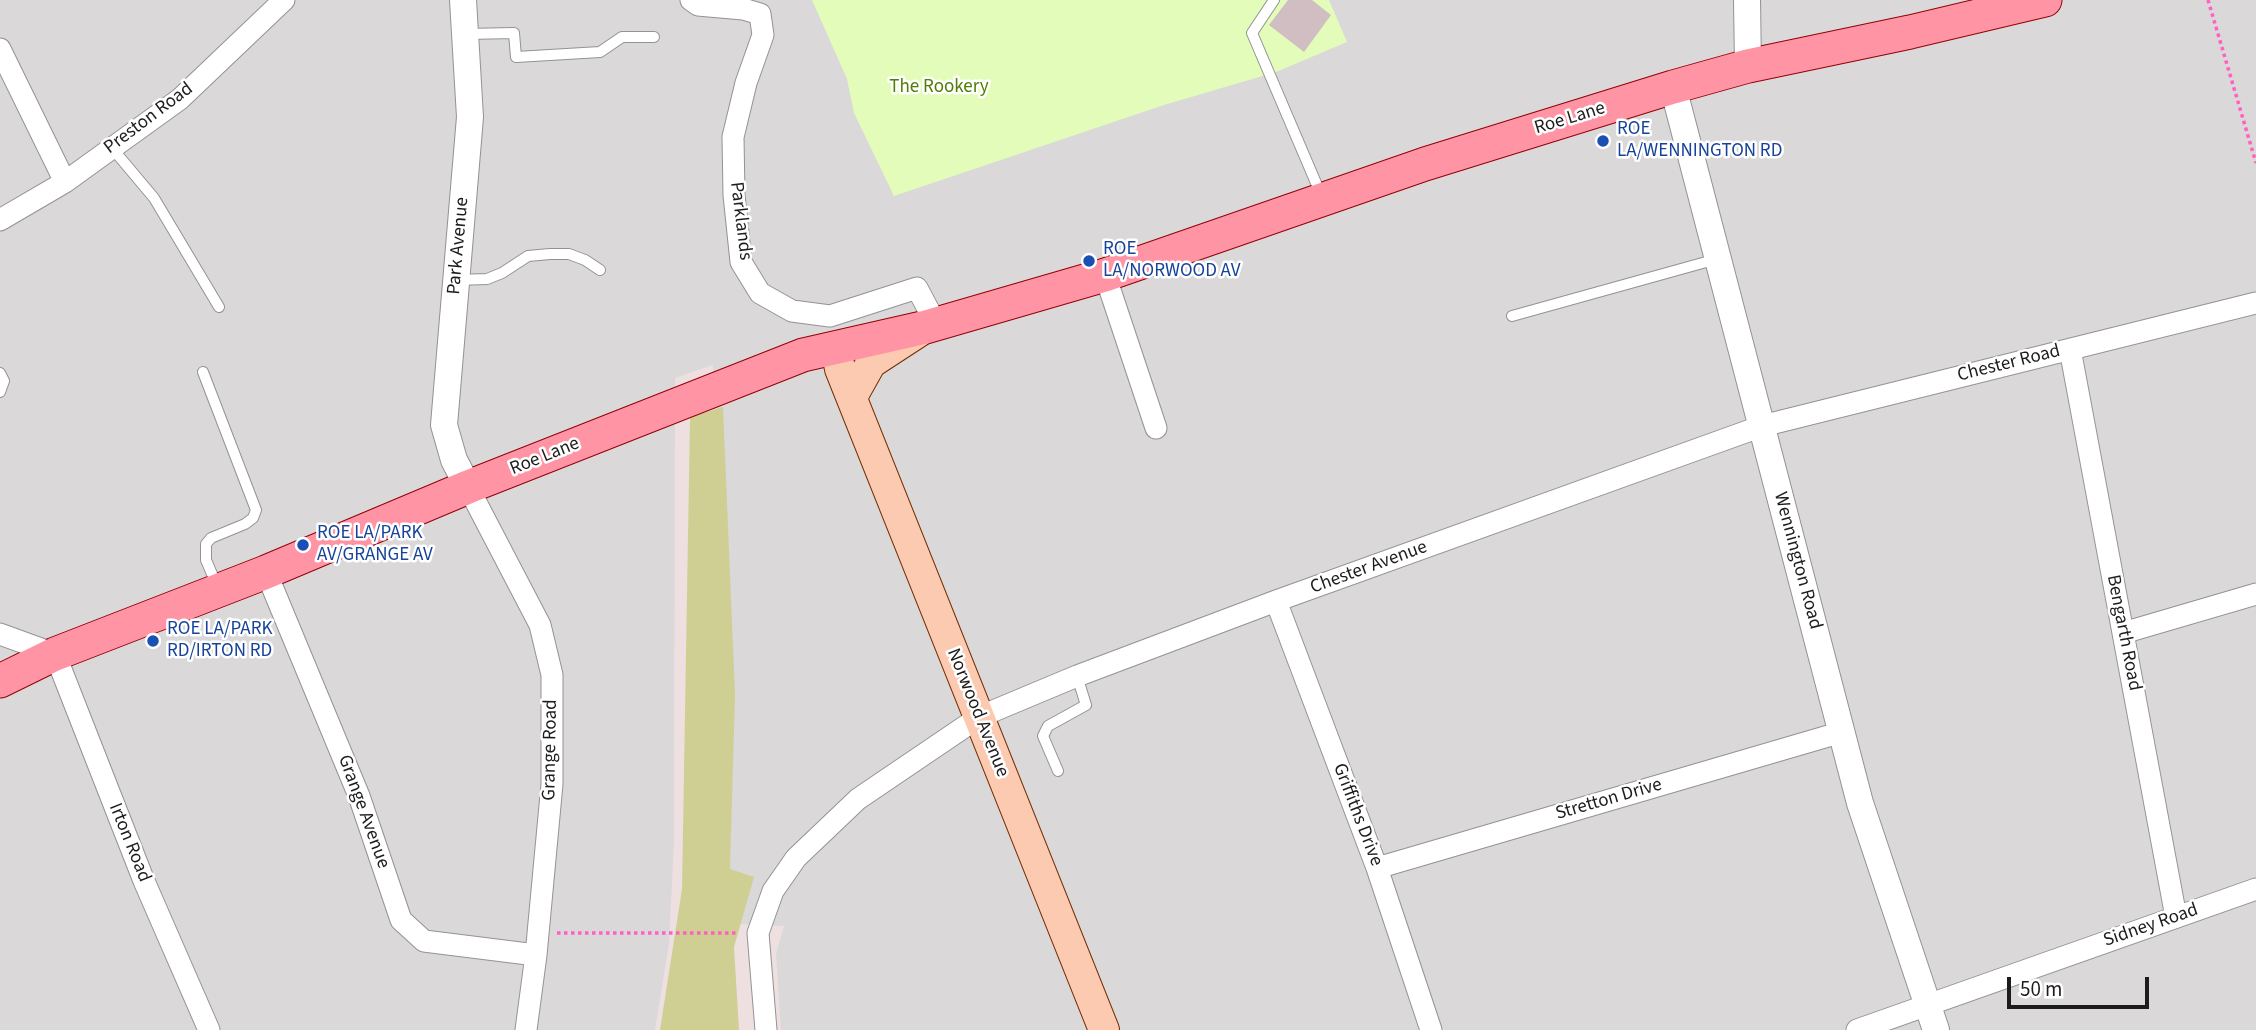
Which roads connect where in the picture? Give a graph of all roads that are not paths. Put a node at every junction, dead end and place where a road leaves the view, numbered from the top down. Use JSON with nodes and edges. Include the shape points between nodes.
{"nodes":[{"id":1,"x":284,"y":0,"type":"edge"},
{"id":2,"x":463,"y":0,"type":"edge"},
{"id":3,"x":691,"y":0,"type":"edge"},
{"id":4,"x":1274,"y":0,"type":"edge"},
{"id":5,"x":1747,"y":0,"type":"edge"},
{"id":6,"x":2045,"y":0,"type":"edge"},
{"id":7,"x":466,"y":34,"type":"junction"},
{"id":8,"x":654,"y":37,"type":"dead end"},
{"id":9,"x":0,"y":49,"type":"edge"},
{"id":10,"x":1748,"y":66,"type":"junction"},
{"id":11,"x":1673,"y":87,"type":"junction"},
{"id":12,"x":112,"y":148,"type":"junction"},
{"id":13,"x":65,"y":182,"type":"junction"},
{"id":14,"x":1323,"y":200,"type":"junction"},
{"id":15,"x":0,"y":220,"type":"edge"},
{"id":16,"x":1717,"y":259,"type":"junction"},
{"id":17,"x":600,"y":270,"type":"dead end"},
{"id":18,"x":1105,"y":275,"type":"junction"},
{"id":19,"x":456,"y":280,"type":"junction"},
{"id":20,"x":2256,"y":303,"type":"edge"},
{"id":21,"x":219,"y":307,"type":"dead end"},
{"id":22,"x":1511,"y":316,"type":"dead end"},
{"id":23,"x":931,"y":326,"type":"junction"},
{"id":24,"x":836,"y":348,"type":"junction"},
{"id":25,"x":2070,"y":349,"type":"junction"},
{"id":26,"x":203,"y":372,"type":"dead end"},
{"id":27,"x":0,"y":373,"type":"edge"},
{"id":28,"x":0,"y":392,"type":"edge"},
{"id":29,"x":852,"y":397,"type":"junction"},
{"id":30,"x":1762,"y":426,"type":"junction"},
{"id":31,"x":1156,"y":428,"type":"dead end"},
{"id":32,"x":468,"y":487,"type":"junction"},
{"id":33,"x":266,"y":572,"type":"junction"},
{"id":34,"x":219,"y":590,"type":"junction"},
{"id":35,"x":2256,"y":594,"type":"edge"},
{"id":36,"x":1276,"y":601,"type":"junction"},
{"id":37,"x":2123,"y":633,"type":"junction"},
{"id":38,"x":0,"y":634,"type":"edge"},
{"id":39,"x":55,"y":654,"type":"junction"},
{"id":40,"x":1077,"y":676,"type":"junction"},
{"id":41,"x":0,"y":681,"type":"edge"},
{"id":42,"x":979,"y":717,"type":"junction"},
{"id":43,"x":1842,"y":732,"type":"junction"},
{"id":44,"x":1058,"y":771,"type":"dead end"},
{"id":45,"x":1377,"y":868,"type":"junction"},
{"id":46,"x":2256,"y":889,"type":"edge"},
{"id":47,"x":2176,"y":917,"type":"junction"},
{"id":48,"x":536,"y":955,"type":"junction"},
{"id":49,"x":1931,"y":1018,"type":"edge"},
{"id":50,"x":209,"y":1030,"type":"edge"},
{"id":51,"x":526,"y":1030,"type":"edge"},
{"id":52,"x":766,"y":1030,"type":"edge"},
{"id":53,"x":1104,"y":1030,"type":"edge"},
{"id":54,"x":1431,"y":1030,"type":"edge"},
{"id":55,"x":1857,"y":1030,"type":"edge"}],
"edges":[{"from":1,"to":12,"type":"street","name":"Preston Road","via":[[180,99]]},
{"from":2,"to":7,"type":"street","name":"Park Avenue"},
{"from":3,"to":23,"type":"street","name":"Parklands","via":[[698,5],[760,14],[763,35],[733,137],[741,262],[760,293],[792,311],[830,316],[918,288]]},
{"from":4,"to":14,"type":"lane","via":[[1252,33]]},
{"from":5,"to":10,"type":"street"},
{"from":6,"to":10,"type":"main road","name":"Roe Lane"},
{"from":7,"to":8,"type":"lane","via":[[514,33],[516,57],[600,52],[622,37]]},
{"from":7,"to":19,"type":"street","name":"Park Avenue","via":[[470,117]]},
{"from":9,"to":13,"type":"street"},
{"from":10,"to":11,"type":"main road","name":"Roe Lane"},
{"from":11,"to":14,"type":"main road","name":"Roe Lane"},
{"from":11,"to":16,"type":"street","name":"Wennington Road"},
{"from":12,"to":13,"type":"street","name":"Preston Road"},
{"from":12,"to":21,"type":"lane","via":[[154,198]]},
{"from":13,"to":15,"type":"street","name":"Preston Road"},
{"from":14,"to":18,"type":"main road","name":"Roe Lane"},
{"from":16,"to":22,"type":"lane"},
{"from":16,"to":30,"type":"street","name":"Wennington Road"},
{"from":17,"to":19,"type":"lane","via":[[569,254],[550,254],[528,256],[487,279]]},
{"from":18,"to":23,"type":"main road","name":"Roe Lane"},
{"from":18,"to":31,"type":"street"},
{"from":19,"to":32,"type":"street","name":"Park Avenue","via":[[444,425]]},
{"from":20,"to":25,"type":"street","name":"Chester Road"},
{"from":23,"to":24,"type":"main road","name":"Roe Lane"},
{"from":23,"to":29,"type":"main road","via":[[871,363]]},
{"from":24,"to":29,"type":"main road","name":"Norwood Avenue"},
{"from":24,"to":32,"type":"main road","name":"Roe Lane","via":[[803,355]]},
{"from":25,"to":30,"type":"street","name":"Chester Road"},
{"from":25,"to":37,"type":"street","name":"Bengarth Road"},
{"from":26,"to":34,"type":"lane","via":[[256,510],[246,524],[206,544],[206,560]]},
{"from":27,"to":28,"type":"lane","via":[[4,380]]},
{"from":29,"to":42,"type":"main road","name":"Norwood Avenue"},
{"from":30,"to":36,"type":"street","name":"Chester Avenue"},
{"from":30,"to":43,"type":"street","name":"Wennington Road"},
{"from":32,"to":33,"type":"main road","name":"Roe Lane"},
{"from":32,"to":48,"type":"street","name":"Grange Road","via":[[540,625],[552,675],[552,784]]},
{"from":33,"to":34,"type":"main road","name":"Roe Lane"},
{"from":33,"to":48,"type":"street","name":"Grange Avenue","via":[[359,796],[401,920],[424,941]]},
{"from":34,"to":39,"type":"main road","name":"Roe Lane"},
{"from":35,"to":37,"type":"street"},
{"from":36,"to":40,"type":"street","name":"Chester Avenue"},
{"from":36,"to":45,"type":"street","name":"Griffiths Drive"},
{"from":37,"to":47,"type":"street","name":"Bengarth Road"},
{"from":38,"to":39,"type":"street"},
{"from":39,"to":41,"type":"main road","name":"Roe Lane"},
{"from":39,"to":50,"type":"street","name":"Irton Road","via":[[144,881]]},
{"from":40,"to":42,"type":"street","name":"Chester Avenue"},
{"from":40,"to":44,"type":"lane","via":[[1086,705],[1048,726],[1043,736]]},
{"from":42,"to":52,"type":"street","name":"Chester Avenue","via":[[858,799],[796,858],[773,891],[758,933]]},
{"from":42,"to":53,"type":"main road","name":"Norwood Avenue"},
{"from":43,"to":45,"type":"street","name":"Stretton Drive"},
{"from":43,"to":49,"type":"street","name":"Wennington Road","via":[[1860,803]]},
{"from":45,"to":54,"type":"street","name":"Griffiths Drive"},
{"from":46,"to":47,"type":"street","name":"Sidney Road"},
{"from":47,"to":49,"type":"street","name":"Sidney Road"},
{"from":48,"to":51,"type":"street","name":"Grange Road"},
{"from":49,"to":55,"type":"street","name":"Sidney Road"}]}
